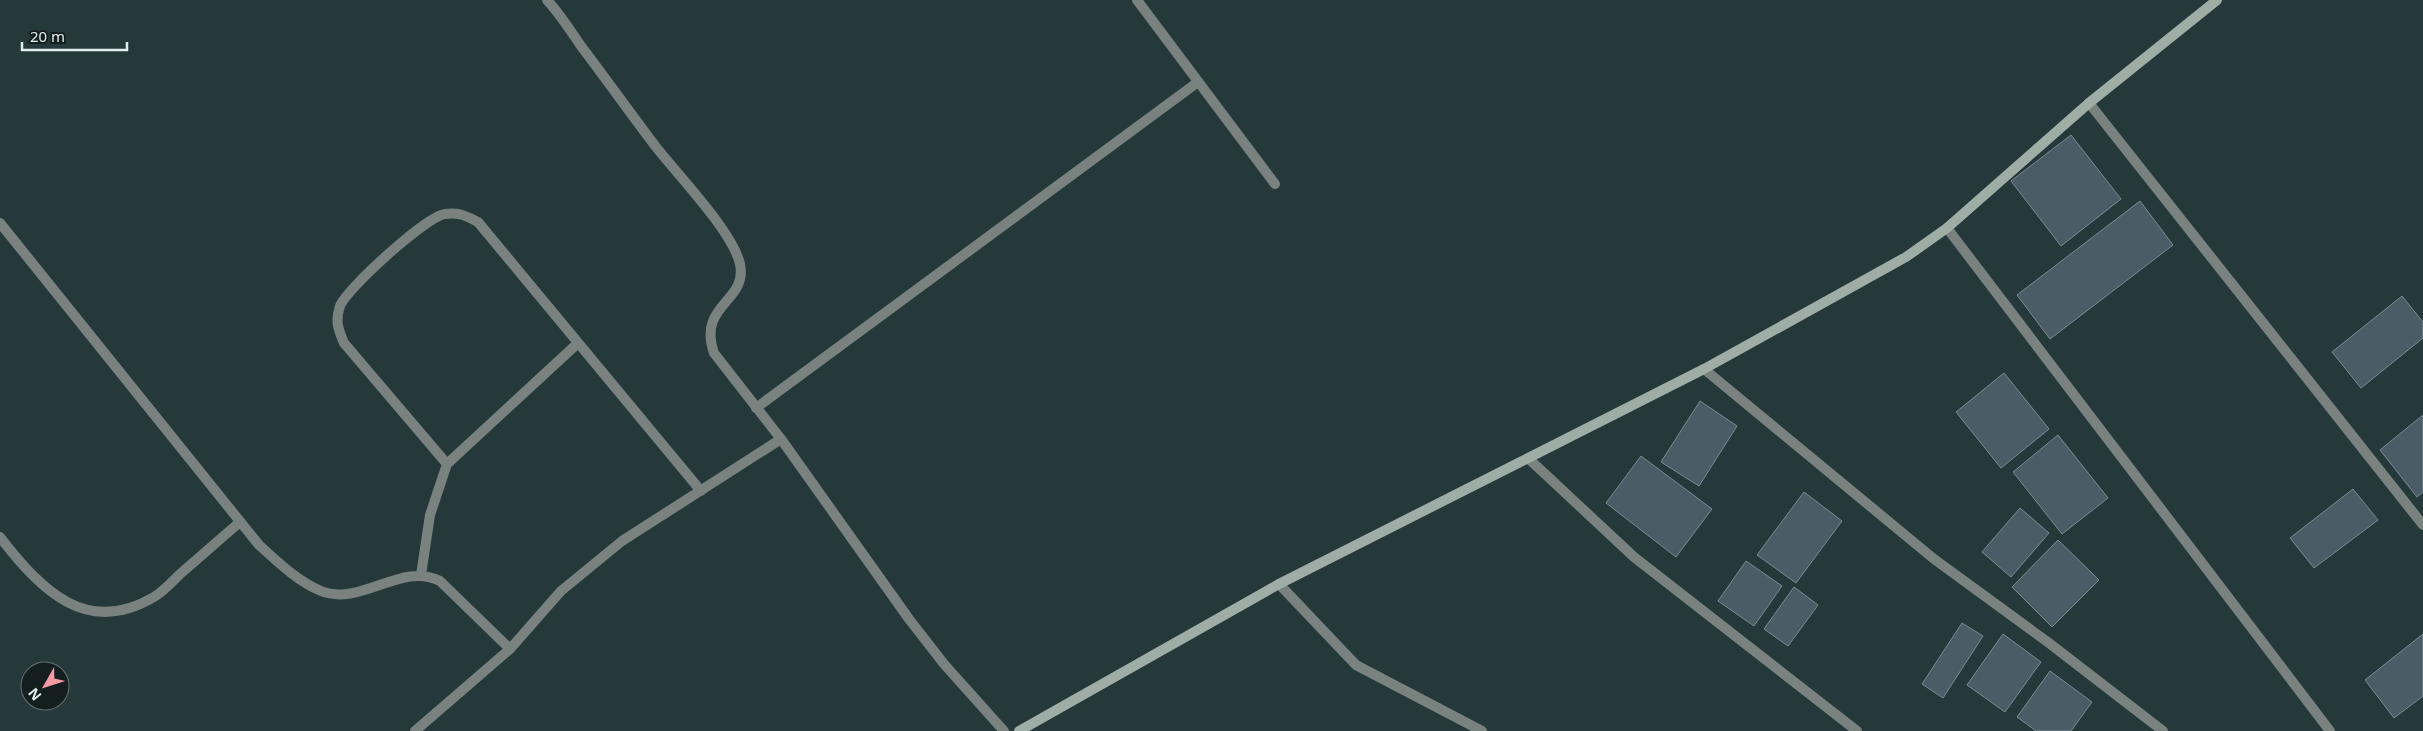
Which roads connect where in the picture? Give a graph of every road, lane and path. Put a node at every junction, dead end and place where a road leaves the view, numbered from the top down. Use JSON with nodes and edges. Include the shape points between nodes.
{"nodes":[{"id":1,"x":547,"y":0,"type":"edge"},
{"id":2,"x":1137,"y":0,"type":"edge"},
{"id":3,"x":2217,"y":0,"type":"edge"},
{"id":4,"x":1198,"y":82,"type":"junction"},
{"id":5,"x":2090,"y":103,"type":"junction"},
{"id":6,"x":1275,"y":184,"type":"dead end"},
{"id":7,"x":0,"y":223,"type":"edge"},
{"id":8,"x":1947,"y":228,"type":"junction"},
{"id":9,"x":578,"y":343,"type":"junction"},
{"id":10,"x":1704,"y":368,"type":"junction"},
{"id":11,"x":756,"y":408,"type":"junction"},
{"id":12,"x":782,"y":440,"type":"junction"},
{"id":13,"x":1528,"y":459,"type":"junction"},
{"id":14,"x":447,"y":464,"type":"junction"},
{"id":15,"x":701,"y":491,"type":"junction"},
{"id":16,"x":240,"y":522,"type":"junction"},
{"id":17,"x":2423,"y":525,"type":"edge"},
{"id":18,"x":0,"y":537,"type":"edge"},
{"id":19,"x":421,"y":575,"type":"junction"},
{"id":20,"x":1279,"y":584,"type":"junction"},
{"id":21,"x":510,"y":649,"type":"junction"},
{"id":22,"x":416,"y":731,"type":"edge"},
{"id":23,"x":1004,"y":731,"type":"edge"},
{"id":24,"x":1019,"y":731,"type":"edge"},
{"id":25,"x":1482,"y":731,"type":"edge"},
{"id":26,"x":1858,"y":731,"type":"edge"},
{"id":27,"x":2163,"y":731,"type":"edge"},
{"id":28,"x":2330,"y":731,"type":"edge"}],
"edges":[{"from":1,"to":11,"type":"street","via":[[656,147],[712,215],[735,251],[740,265],[738,287],[713,318],[708,336],[714,353]]},
{"from":2,"to":4,"type":"street"},
{"from":3,"to":5,"type":"street"},
{"from":4,"to":6,"type":"street"},
{"from":4,"to":11,"type":"street"},
{"from":5,"to":8,"type":"street"},
{"from":5,"to":17,"type":"street"},
{"from":7,"to":16,"type":"street"},
{"from":8,"to":10,"type":"street","via":[[1889,267]]},
{"from":8,"to":28,"type":"street"},
{"from":9,"to":14,"type":"street"},
{"from":9,"to":14,"type":"street","via":[[478,222],[462,213],[443,214],[410,235],[348,292],[340,306],[336,325],[344,343]]},
{"from":9,"to":15,"type":"street"},
{"from":10,"to":13,"type":"street"},
{"from":10,"to":27,"type":"street","via":[[1934,559]]},
{"from":11,"to":12,"type":"street"},
{"from":12,"to":15,"type":"street"},
{"from":12,"to":23,"type":"street","via":[[909,619]]},
{"from":13,"to":20,"type":"street"},
{"from":13,"to":26,"type":"street","via":[[1634,557]]},
{"from":14,"to":19,"type":"street","via":[[430,515]]},
{"from":15,"to":21,"type":"street","via":[[622,541],[562,591]]},
{"from":16,"to":18,"type":"street","via":[[155,596],[119,612],[88,612],[54,594],[21,565]]},
{"from":16,"to":19,"type":"street","via":[[259,545],[298,579],[322,592],[351,594]]},
{"from":19,"to":21,"type":"street","via":[[440,581]]},
{"from":20,"to":24,"type":"street"},
{"from":20,"to":25,"type":"street","via":[[1356,664]]},
{"from":21,"to":22,"type":"street"}]}
